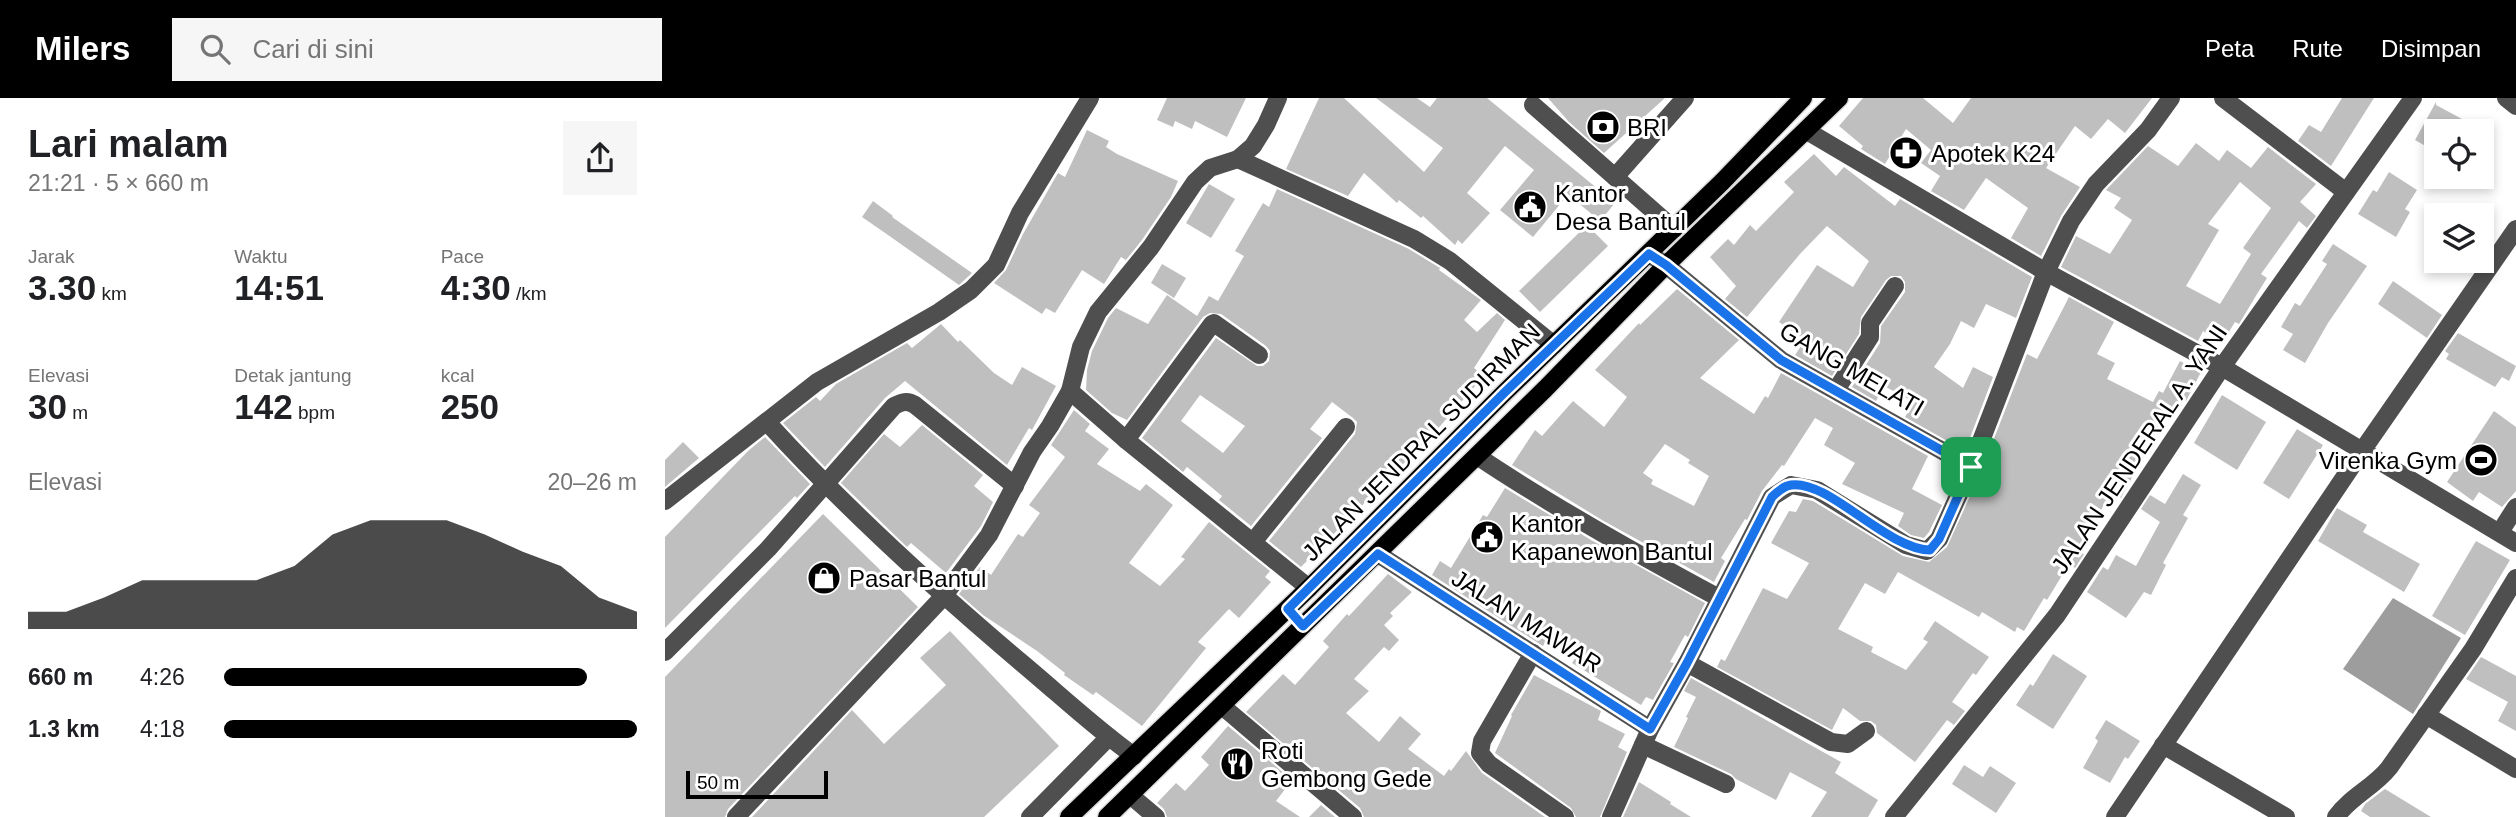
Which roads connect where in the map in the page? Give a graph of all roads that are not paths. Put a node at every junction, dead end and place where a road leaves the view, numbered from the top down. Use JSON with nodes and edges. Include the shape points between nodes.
{"nodes":[{"id":1,"x":1090,"y":98,"type":"edge"},
{"id":2,"x":1278,"y":98,"type":"edge"},
{"id":3,"x":1685,"y":98,"type":"edge"},
{"id":4,"x":1776,"y":98,"type":"edge"},
{"id":5,"x":1839,"y":98,"type":"edge"},
{"id":6,"x":2171,"y":98,"type":"edge"},
{"id":7,"x":2223,"y":98,"type":"edge"},
{"id":8,"x":2413,"y":98,"type":"edge"},
{"id":9,"x":2506,"y":98,"type":"edge"},
{"id":10,"x":1797,"y":104,"type":"edge"},
{"id":11,"x":1533,"y":105,"type":"dead end"},
{"id":12,"x":2516,"y":106,"type":"edge"},
{"id":13,"x":1807,"y":131,"type":"junction"},
{"id":14,"x":1238,"y":159,"type":"junction"},
{"id":15,"x":1615,"y":177,"type":"junction"},
{"id":16,"x":2346,"y":192,"type":"junction"},
{"id":17,"x":1674,"y":229,"type":"junction"},
{"id":18,"x":2516,"y":229,"type":"edge"},
{"id":19,"x":1649,"y":254,"type":"junction"},
{"id":20,"x":1666,"y":265,"type":"junction"},
{"id":21,"x":2046,"y":272,"type":"junction"},
{"id":22,"x":1895,"y":286,"type":"dead end"},
{"id":23,"x":1554,"y":345,"type":"junction"},
{"id":24,"x":1259,"y":355,"type":"dead end"},
{"id":25,"x":2222,"y":368,"type":"junction"},
{"id":26,"x":1836,"y":390,"type":"junction"},
{"id":27,"x":1070,"y":391,"type":"junction"},
{"id":28,"x":767,"y":422,"type":"junction"},
{"id":29,"x":1346,"y":427,"type":"dead end"},
{"id":30,"x":1126,"y":440,"type":"junction"},
{"id":31,"x":2362,"y":450,"type":"junction"},
{"id":32,"x":1477,"y":456,"type":"junction"},
{"id":33,"x":1971,"y":467,"type":"junction"},
{"id":34,"x":826,"y":485,"type":"junction"},
{"id":35,"x":1015,"y":486,"type":"junction"},
{"id":36,"x":665,"y":501,"type":"edge"},
{"id":37,"x":2516,"y":507,"type":"edge"},
{"id":38,"x":2500,"y":532,"type":"junction"},
{"id":39,"x":1254,"y":542,"type":"junction"},
{"id":40,"x":2516,"y":543,"type":"edge"},
{"id":41,"x":1378,"y":554,"type":"junction"},
{"id":42,"x":2516,"y":578,"type":"edge"},
{"id":43,"x":1309,"y":588,"type":"junction"},
{"id":44,"x":943,"y":597,"type":"junction"},
{"id":45,"x":1719,"y":598,"type":"junction"},
{"id":46,"x":1288,"y":609,"type":"junction"},
{"id":47,"x":1303,"y":626,"type":"junction"},
{"id":48,"x":665,"y":652,"type":"edge"},
{"id":49,"x":1533,"y":653,"type":"junction"},
{"id":50,"x":1687,"y":663,"type":"junction"},
{"id":51,"x":1222,"y":706,"type":"junction"},
{"id":52,"x":2426,"y":715,"type":"junction"},
{"id":53,"x":1866,"y":731,"type":"dead end"},
{"id":54,"x":1109,"y":737,"type":"junction"},
{"id":55,"x":1646,"y":737,"type":"junction"},
{"id":56,"x":2163,"y":746,"type":"junction"},
{"id":57,"x":1134,"y":756,"type":"junction"},
{"id":58,"x":2516,"y":769,"type":"edge"},
{"id":59,"x":1726,"y":784,"type":"dead end"},
{"id":60,"x":1130,"y":795,"type":"junction"},
{"id":61,"x":736,"y":817,"type":"edge"},
{"id":62,"x":1030,"y":817,"type":"edge"},
{"id":63,"x":1069,"y":817,"type":"edge"},
{"id":64,"x":1107,"y":817,"type":"edge"},
{"id":65,"x":1156,"y":817,"type":"edge"},
{"id":66,"x":1353,"y":817,"type":"edge"},
{"id":67,"x":1565,"y":817,"type":"edge"},
{"id":68,"x":1611,"y":817,"type":"edge"},
{"id":69,"x":1894,"y":817,"type":"edge"},
{"id":70,"x":2115,"y":817,"type":"edge"},
{"id":71,"x":2285,"y":817,"type":"edge"},
{"id":72,"x":2336,"y":817,"type":"edge"}],
"edges":[{"from":1,"to":28,"type":"street","via":[[1020,213],[996,265],[939,312],[817,382]]},
{"from":2,"to":14,"type":"street","via":[[1260,136]]},
{"from":3,"to":15,"type":"street"},
{"from":4,"to":10,"type":"main road"},
{"from":5,"to":13,"type":"main road","name":"JALAN JENDRAL SUDIRMAN"},
{"from":6,"to":21,"type":"street","via":[[2079,206]]},
{"from":7,"to":16,"type":"street"},
{"from":8,"to":16,"type":"street","name":"JALAN JENDERAL A. YANI"},
{"from":9,"to":12,"type":"street"},
{"from":10,"to":17,"type":"main road","name":"JALAN JENDRAL SUDIRMAN"},
{"from":11,"to":15,"type":"street"},
{"from":13,"to":20,"type":"main road","name":"JALAN JENDRAL SUDIRMAN"},
{"from":13,"to":21,"type":"street"},
{"from":14,"to":23,"type":"street","via":[[1414,239],[1450,261]]},
{"from":14,"to":27,"type":"street","via":[[1210,168],[1195,182],[1151,247],[1098,312],[1081,347]]},
{"from":15,"to":17,"type":"street"},
{"from":16,"to":25,"type":"street","name":"JALAN JENDERAL A. YANI"},
{"from":17,"to":19,"type":"main road","name":"JALAN JENDRAL SUDIRMAN"},
{"from":18,"to":31,"type":"street"},
{"from":19,"to":20,"type":"street","name":"GANG MELATI"},
{"from":19,"to":23,"type":"main road","name":"JALAN JENDRAL SUDIRMAN"},
{"from":20,"to":26,"type":"street","name":"GANG MELATI","via":[[1781,360]]},
{"from":20,"to":32,"type":"main road","name":"JALAN JENDRAL SUDIRMAN"},
{"from":21,"to":25,"type":"street"},
{"from":21,"to":33,"type":"street"},
{"from":22,"to":26,"type":"street"},
{"from":23,"to":43,"type":"main road","name":"JALAN JENDRAL SUDIRMAN"},
{"from":24,"to":30,"type":"street","via":[[1212,324]]},
{"from":25,"to":31,"type":"street"},
{"from":25,"to":69,"type":"street","name":"JALAN JENDERAL A. YANI","via":[[2057,615]]},
{"from":26,"to":33,"type":"street","name":"GANG MELATI"},
{"from":27,"to":30,"type":"street"},
{"from":27,"to":35,"type":"street"},
{"from":28,"to":34,"type":"street"},
{"from":28,"to":36,"type":"street"},
{"from":29,"to":39,"type":"street"},
{"from":30,"to":39,"type":"street"},
{"from":31,"to":38,"type":"street"},
{"from":31,"to":56,"type":"street"},
{"from":32,"to":41,"type":"main road","name":"JALAN JENDRAL SUDIRMAN"},
{"from":32,"to":45,"type":"street","via":[[1582,522]]},
{"from":33,"to":45,"type":"street","via":[[1939,539],[1927,551],[1906,545],[1817,490],[1791,485],[1778,491]]},
{"from":34,"to":35,"type":"street","via":[[894,406],[905,401]]},
{"from":34,"to":44,"type":"street"},
{"from":34,"to":48,"type":"street"},
{"from":35,"to":44,"type":"street","via":[[989,535]]},
{"from":37,"to":38,"type":"street"},
{"from":38,"to":40,"type":"street"},
{"from":39,"to":43,"type":"street"},
{"from":41,"to":47,"type":"main road","name":"JALAN JENDRAL SUDIRMAN"},
{"from":41,"to":49,"type":"street","name":"JALAN MAWAR"},
{"from":42,"to":52,"type":"street"},
{"from":43,"to":46,"type":"main road","name":"JALAN JENDRAL SUDIRMAN"},
{"from":44,"to":54,"type":"street"},
{"from":44,"to":61,"type":"street"},
{"from":45,"to":50,"type":"street"},
{"from":46,"to":47,"type":"main road"},
{"from":46,"to":57,"type":"main road","name":"JALAN JENDRAL SUDIRMAN"},
{"from":47,"to":51,"type":"main road","name":"JALAN JENDRAL SUDIRMAN"},
{"from":49,"to":55,"type":"street","name":"JALAN MAWAR"},
{"from":49,"to":67,"type":"street","via":[[1482,741],[1480,753]]},
{"from":50,"to":53,"type":"street","via":[[1831,742],[1848,744]]},
{"from":50,"to":55,"type":"street"},
{"from":51,"to":60,"type":"main road","name":"JALAN JENDRAL SUDIRMAN"},
{"from":51,"to":66,"type":"street"},
{"from":52,"to":58,"type":"street"},
{"from":52,"to":72,"type":"street","via":[[2379,780]]},
{"from":54,"to":57,"type":"street"},
{"from":54,"to":62,"type":"street"},
{"from":55,"to":59,"type":"street","name":"JALAN MAWAR"},
{"from":55,"to":68,"type":"street"},
{"from":56,"to":70,"type":"street"},
{"from":56,"to":71,"type":"street"},
{"from":57,"to":63,"type":"main road","name":"JALAN JENDRAL SUDIRMAN"},
{"from":60,"to":64,"type":"main road","name":"JALAN JENDRAL SUDIRMAN"},
{"from":60,"to":65,"type":"street"}]}
